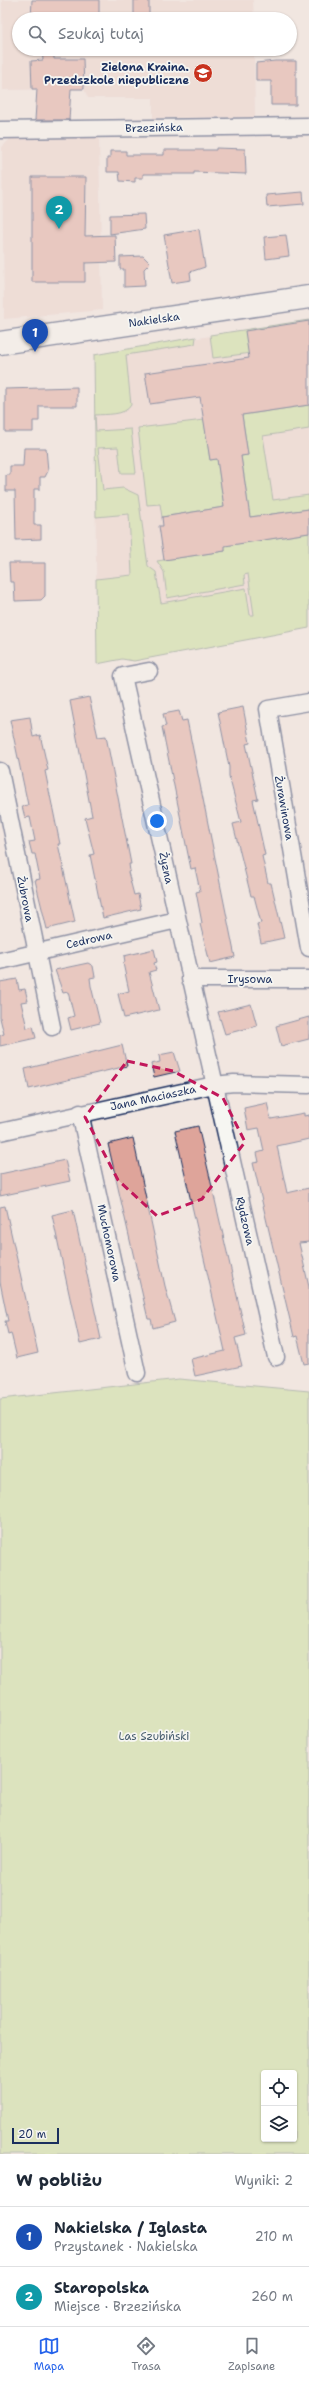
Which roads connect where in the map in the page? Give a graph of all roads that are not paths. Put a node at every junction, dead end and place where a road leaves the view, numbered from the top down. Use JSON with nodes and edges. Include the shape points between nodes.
{"nodes":[{"id":1,"x":309,"y":126,"type":"edge"},
{"id":2,"x":0,"y":130,"type":"edge"},
{"id":3,"x":309,"y":297,"type":"edge"},
{"id":4,"x":0,"y":343,"type":"edge"},
{"id":5,"x":149,"y":671,"type":"dead end"},
{"id":6,"x":309,"y":702,"type":"edge"},
{"id":7,"x":0,"y":771,"type":"edge"},
{"id":8,"x":177,"y":920,"type":"junction"},
{"id":9,"x":309,"y":948,"type":"edge"},
{"id":10,"x":35,"y":952,"type":"junction"},
{"id":11,"x":0,"y":960,"type":"edge"},
{"id":12,"x":190,"y":979,"type":"junction"},
{"id":13,"x":309,"y":979,"type":"edge"},
{"id":14,"x":52,"y":1027,"type":"dead end"},
{"id":15,"x":214,"y":1085,"type":"junction"},
{"id":16,"x":309,"y":1085,"type":"edge"},
{"id":17,"x":80,"y":1113,"type":"junction"},
{"id":18,"x":0,"y":1132,"type":"edge"},
{"id":19,"x":276,"y":1357,"type":"dead end"},
{"id":20,"x":137,"y":1373,"type":"dead end"}],
"edges":[{"from":1,"to":2,"type":"street","name":"Brzezińska"},
{"from":3,"to":4,"type":"main road","name":"Nakielska"},
{"from":5,"to":8,"type":"street","name":"Żyzna","via":[[123,676]]},
{"from":6,"to":9,"type":"street","name":"Żurawinowa","via":[[268,709]]},
{"from":7,"to":10,"type":"street","name":"Żubrowa"},
{"from":8,"to":10,"type":"street","name":"Cedrowa"},
{"from":8,"to":12,"type":"street","name":"Żyzna"},
{"from":10,"to":11,"type":"street","name":"Cedrowa"},
{"from":10,"to":14,"type":"street","name":"Żubrowa"},
{"from":12,"to":13,"type":"street","name":"Irysowa"},
{"from":12,"to":15,"type":"street","name":"Żyzna"},
{"from":15,"to":16,"type":"street","name":"Jana Maciaszka"},
{"from":15,"to":17,"type":"street","name":"Jana Maciaszka"},
{"from":15,"to":19,"type":"street","name":"Rydzowa"},
{"from":17,"to":18,"type":"street","name":"Jana Maciaszka"},
{"from":17,"to":20,"type":"street","name":"Muchomorowa"}]}
